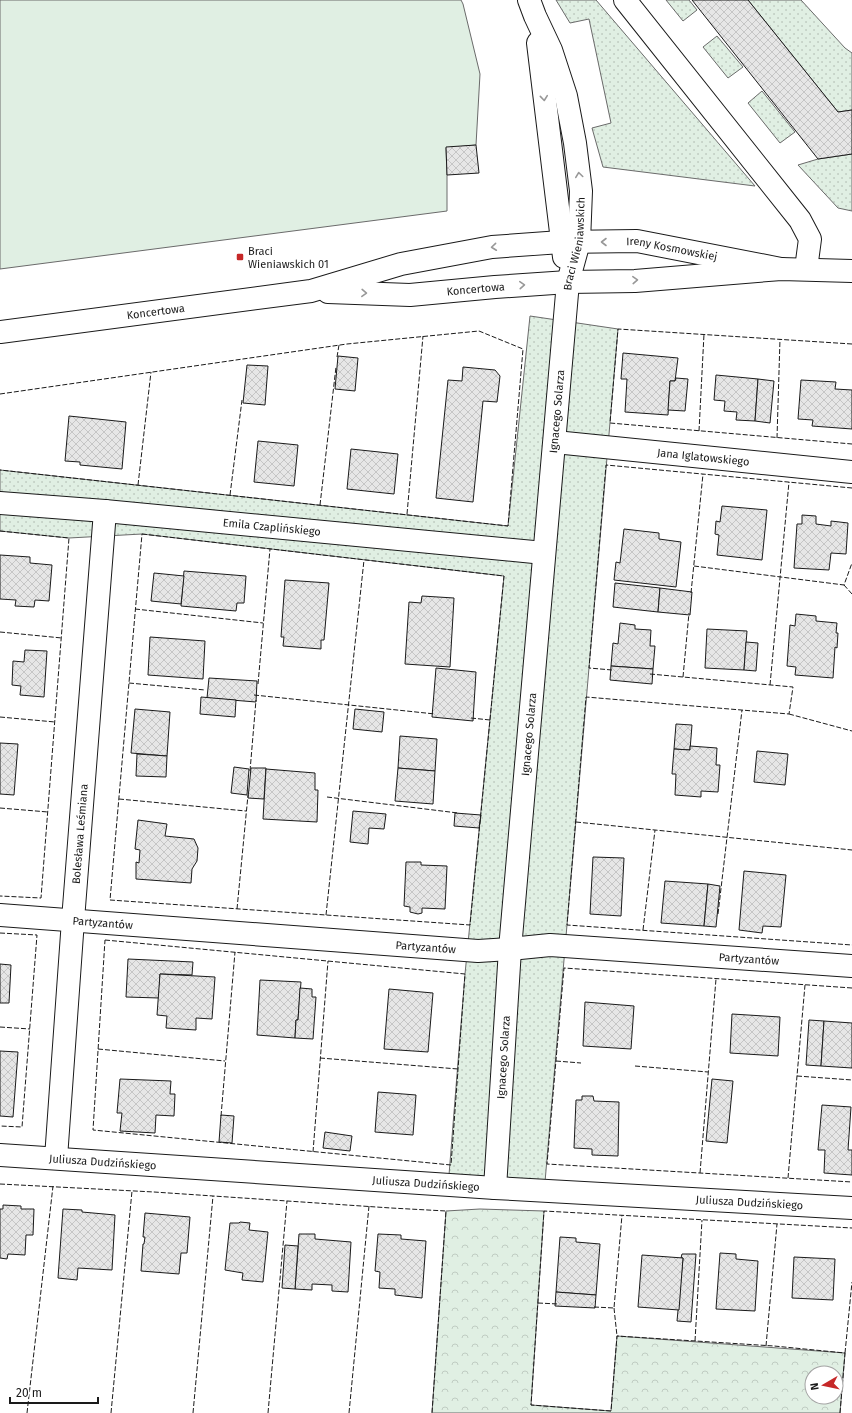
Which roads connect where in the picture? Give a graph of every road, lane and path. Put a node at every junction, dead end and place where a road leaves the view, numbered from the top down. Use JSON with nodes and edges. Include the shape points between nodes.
{"nodes":[{"id":1,"x":625,"y":0,"type":"edge"},
{"id":2,"x":532,"y":8,"type":"edge"},
{"id":3,"x":570,"y":242,"type":"junction"},
{"id":4,"x":781,"y":269,"type":"junction"},
{"id":5,"x":806,"y":269,"type":"junction"},
{"id":6,"x":852,"y":271,"type":"edge"},
{"id":7,"x":568,"y":282,"type":"junction"},
{"id":8,"x":311,"y":291,"type":"junction"},
{"id":9,"x":0,"y":332,"type":"edge"},
{"id":10,"x":555,"y":442,"type":"junction"},
{"id":11,"x":852,"y":472,"type":"edge"},
{"id":12,"x":0,"y":504,"type":"edge"},
{"id":13,"x":105,"y":511,"type":"junction"},
{"id":14,"x":544,"y":553,"type":"junction"},
{"id":15,"x":0,"y":915,"type":"edge"},
{"id":16,"x":73,"y":920,"type":"junction"},
{"id":17,"x":510,"y":950,"type":"junction"},
{"id":18,"x":852,"y":966,"type":"edge"},
{"id":19,"x":0,"y":1155,"type":"edge"},
{"id":20,"x":56,"y":1158,"type":"junction"},
{"id":21,"x":495,"y":1188,"type":"junction"},
{"id":22,"x":852,"y":1208,"type":"edge"}],
"edges":[{"from":1,"to":5,"type":"street","via":[[800,220],[810,238]]},
{"from":2,"to":3,"type":"street","name":"Braci Wieniawskich"},
{"from":4,"to":3,"type":"street","name":"Ireny Kosmowskiej","one_way":true,"via":[[637,241]]},
{"from":3,"to":7,"type":"street","name":"Braci Wieniawskich"},
{"from":3,"to":8,"type":"street","name":"Koncertowa","one_way":true,"via":[[492,247],[416,261]]},
{"from":4,"to":5,"type":"street","name":"Ireny Kosmowskiej"},
{"from":7,"to":4,"type":"street","name":"Ireny Kosmowskiej","one_way":true,"via":[[635,281]]},
{"from":5,"to":6,"type":"street","name":"Ireny Kosmowskiej"},
{"from":8,"to":7,"type":"street","name":"Koncertowa","one_way":true,"via":[[410,295]]},
{"from":7,"to":10,"type":"street","name":"Ignacego Solarza"},
{"from":8,"to":9,"type":"street","name":"Koncertowa"},
{"from":10,"to":11,"type":"street","name":"Jana Iglatowskiego"},
{"from":10,"to":14,"type":"street","name":"Ignacego Solarza"},
{"from":12,"to":13,"type":"street","name":"Emila Czaplińskiego"},
{"from":13,"to":14,"type":"street","name":"Emila Czaplińskiego"},
{"from":13,"to":16,"type":"street","name":"Bolesława Leśmiana"},
{"from":14,"to":17,"type":"street","name":"Ignacego Solarza"},
{"from":15,"to":16,"type":"street","name":"Partyzantów"},
{"from":16,"to":17,"type":"street","name":"Partyzantów","via":[[478,951]]},
{"from":16,"to":20,"type":"street","name":"Bolesława Leśmiana"},
{"from":17,"to":18,"type":"street","name":"Partyzantów","via":[[550,945]]},
{"from":17,"to":21,"type":"street","name":"Ignacego Solarza"},
{"from":19,"to":20,"type":"street","name":"Juliusza Dudzińskiego"},
{"from":20,"to":21,"type":"street","name":"Juliusza Dudzińskiego"},
{"from":21,"to":22,"type":"street","name":"Juliusza Dudzińskiego"}]}
